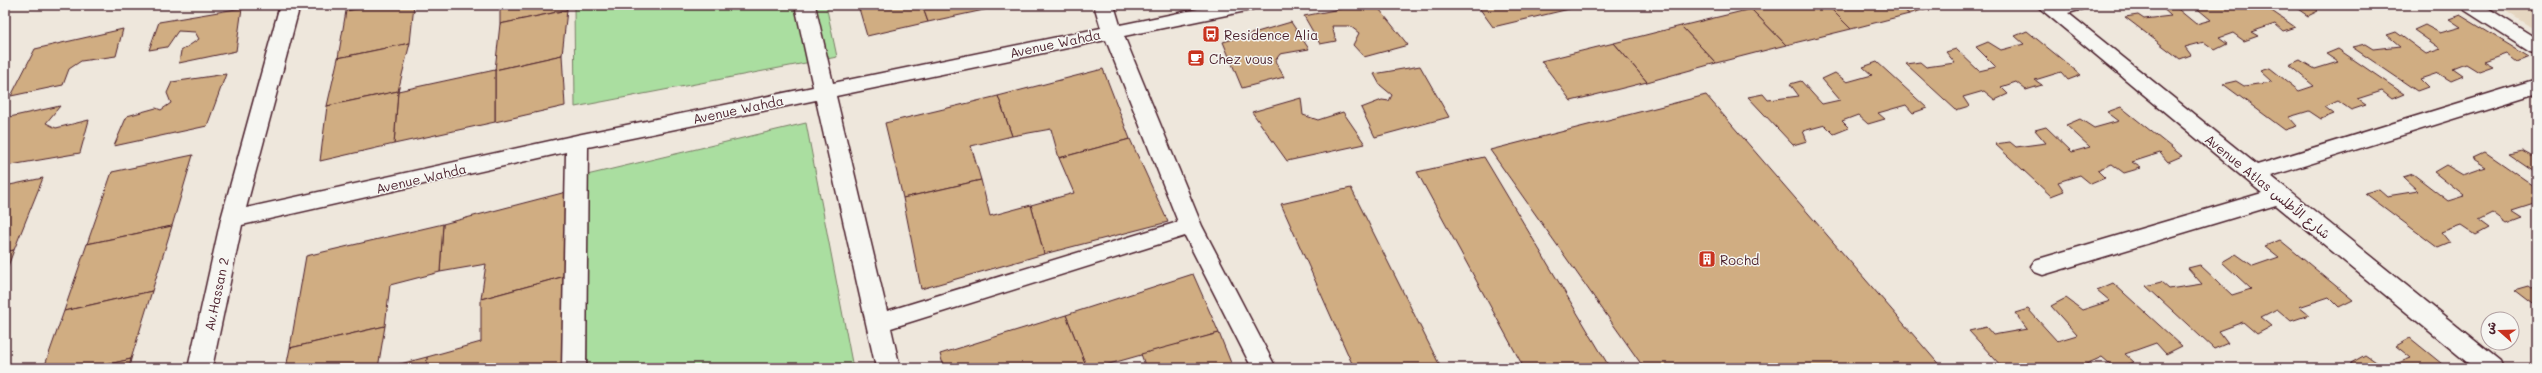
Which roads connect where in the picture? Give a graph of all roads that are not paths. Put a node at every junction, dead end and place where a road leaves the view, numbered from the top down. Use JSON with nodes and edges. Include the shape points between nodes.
{"nodes":[{"id":1,"x":290,"y":5,"type":"edge"},
{"id":2,"x":805,"y":5,"type":"edge"},
{"id":3,"x":1104,"y":5,"type":"edge"},
{"id":4,"x":1246,"y":5,"type":"edge"},
{"id":5,"x":2076,"y":5,"type":"edge"},
{"id":6,"x":2470,"y":5,"type":"edge"},
{"id":7,"x":2050,"y":8,"type":"edge"},
{"id":8,"x":1112,"y":31,"type":"junction"},
{"id":9,"x":2537,"y":48,"type":"edge"},
{"id":10,"x":2537,"y":86,"type":"edge"},
{"id":11,"x":825,"y":90,"type":"junction"},
{"id":12,"x":577,"y":142,"type":"junction"},
{"id":13,"x":2253,"y":174,"type":"junction"},
{"id":14,"x":2280,"y":196,"type":"junction"},
{"id":15,"x":232,"y":219,"type":"junction"},
{"id":16,"x":1191,"y":226,"type":"junction"},
{"id":17,"x":2043,"y":266,"type":"dead end"},
{"id":18,"x":878,"y":323,"type":"junction"},
{"id":19,"x":200,"y":368,"type":"edge"},
{"id":20,"x":574,"y":368,"type":"edge"},
{"id":21,"x":888,"y":368,"type":"edge"},
{"id":22,"x":1264,"y":368,"type":"edge"},
{"id":23,"x":2491,"y":368,"type":"edge"}],
"edges":[{"from":1,"to":15,"type":"street","name":"Av.Hassan 2"},
{"from":2,"to":11,"type":"street"},
{"from":3,"to":8,"type":"street"},
{"from":4,"to":8,"type":"street","name":"Avenue Wahda"},
{"from":5,"to":7,"type":"street"},
{"from":6,"to":9,"type":"street"},
{"from":7,"to":13,"type":"street","name":"Avenue Atlas شارع الأطلس"},
{"from":8,"to":11,"type":"street","name":"Avenue Wahda"},
{"from":8,"to":16,"type":"street"},
{"from":10,"to":13,"type":"street"},
{"from":11,"to":12,"type":"street","name":"Avenue Wahda"},
{"from":11,"to":18,"type":"street"},
{"from":12,"to":15,"type":"street","name":"Avenue Wahda"},
{"from":12,"to":20,"type":"street"},
{"from":13,"to":14,"type":"street","name":"Avenue Atlas شارع الأطلس"},
{"from":14,"to":17,"type":"street"},
{"from":14,"to":23,"type":"street","name":"Avenue Atlas شارع الأطلس"},
{"from":15,"to":19,"type":"street","name":"Av.Hassan 2"},
{"from":16,"to":18,"type":"street"},
{"from":16,"to":22,"type":"street"},
{"from":18,"to":21,"type":"street"}]}
